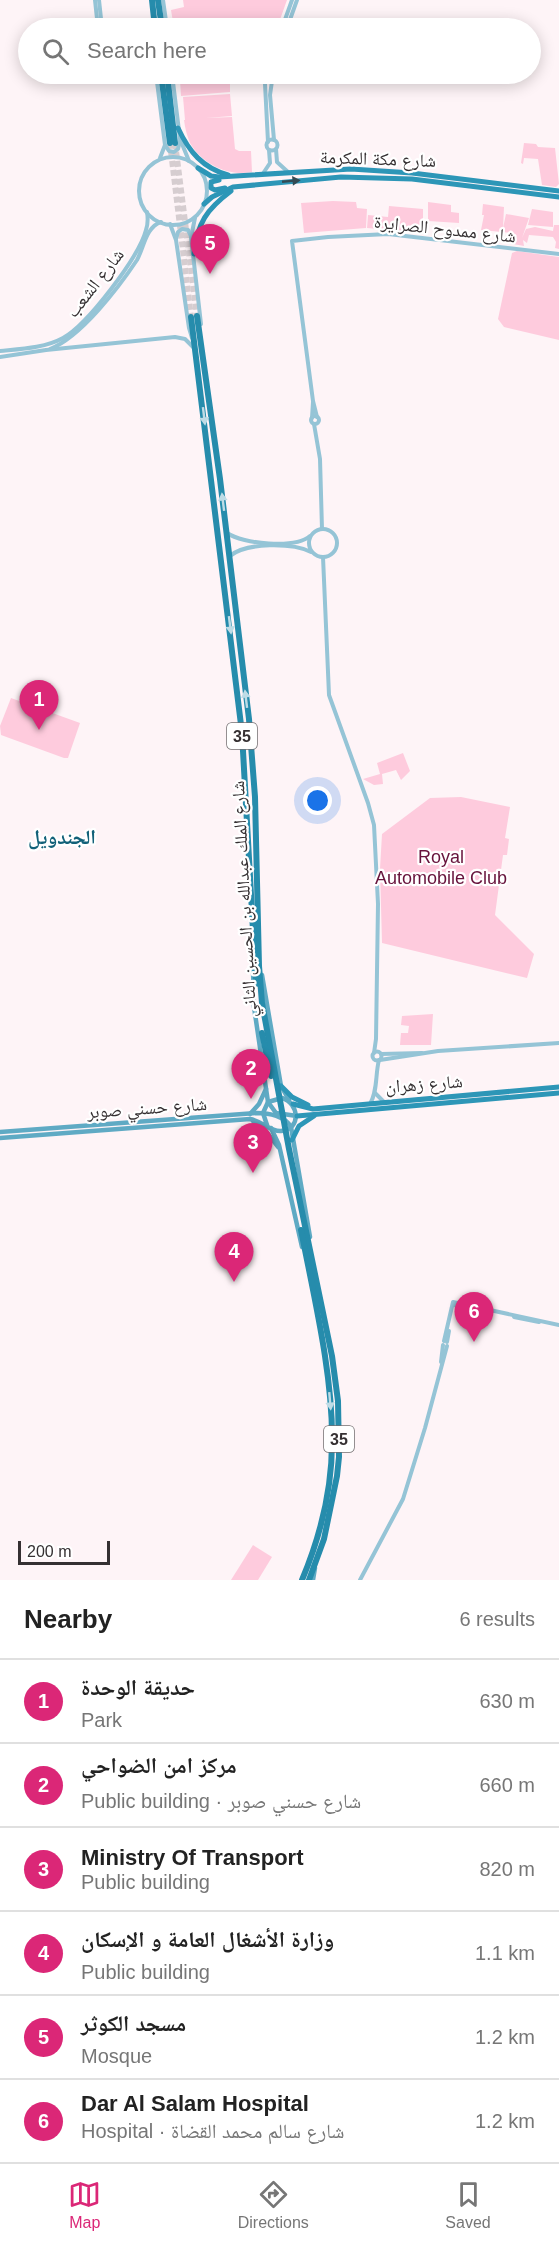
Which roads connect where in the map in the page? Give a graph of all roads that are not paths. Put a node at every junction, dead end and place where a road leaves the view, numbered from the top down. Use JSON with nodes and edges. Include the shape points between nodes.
{"nodes":[{"id":1,"x":97,"y":0,"type":"edge"},
{"id":2,"x":152,"y":0,"type":"edge"},
{"id":3,"x":158,"y":0,"type":"edge"},
{"id":4,"x":163,"y":0,"type":"edge"},
{"id":5,"x":292,"y":0,"type":"edge"},
{"id":6,"x":297,"y":0,"type":"edge"},
{"id":7,"x":99,"y":18,"type":"edge"},
{"id":8,"x":154,"y":18,"type":"edge"},
{"id":9,"x":161,"y":18,"type":"edge"},
{"id":10,"x":165,"y":18,"type":"edge"},
{"id":11,"x":286,"y":18,"type":"edge"},
{"id":12,"x":291,"y":18,"type":"edge"},
{"id":13,"x":158,"y":84,"type":"edge"},
{"id":14,"x":163,"y":84,"type":"edge"},
{"id":15,"x":168,"y":84,"type":"edge"},
{"id":16,"x":173,"y":84,"type":"edge"},
{"id":17,"x":265,"y":84,"type":"edge"},
{"id":18,"x":272,"y":84,"type":"edge"},
{"id":19,"x":178,"y":128,"type":"junction"},
{"id":20,"x":274,"y":140,"type":"junction"},
{"id":21,"x":172,"y":142,"type":"junction"},
{"id":22,"x":268,"y":142,"type":"junction"},
{"id":23,"x":269,"y":149,"type":"junction"},
{"id":24,"x":276,"y":149,"type":"junction"},
{"id":25,"x":160,"y":159,"type":"junction"},
{"id":26,"x":190,"y":161,"type":"junction"},
{"id":27,"x":198,"y":168,"type":"junction"},
{"id":28,"x":289,"y":173,"type":"junction"},
{"id":29,"x":262,"y":175,"type":"junction"},
{"id":30,"x":236,"y":176,"type":"junction"},
{"id":31,"x":249,"y":176,"type":"junction"},
{"id":32,"x":235,"y":187,"type":"junction"},
{"id":33,"x":559,"y":191,"type":"edge"},
{"id":34,"x":559,"y":197,"type":"edge"},
{"id":35,"x":204,"y":204,"type":"junction"},
{"id":36,"x":147,"y":212,"type":"junction"},
{"id":37,"x":198,"y":214,"type":"junction"},
{"id":38,"x":162,"y":222,"type":"junction"},
{"id":39,"x":170,"y":224,"type":"junction"},
{"id":40,"x":191,"y":237,"type":"junction"},
{"id":41,"x":176,"y":240,"type":"junction"},
{"id":42,"x":194,"y":254,"type":"junction"},
{"id":43,"x":559,"y":254,"type":"edge"},
{"id":44,"x":194,"y":316,"type":"tunnel mouth"},
{"id":45,"x":197,"y":340,"type":"junction"},
{"id":46,"x":194,"y":349,"type":"junction"},
{"id":47,"x":46,"y":350,"type":"junction"},
{"id":48,"x":0,"y":351,"type":"edge"},
{"id":49,"x":0,"y":357,"type":"edge"},
{"id":50,"x":322,"y":529,"type":"junction"},
{"id":51,"x":227,"y":533,"type":"junction"},
{"id":52,"x":310,"y":536,"type":"junction"},
{"id":53,"x":311,"y":552,"type":"junction"},
{"id":54,"x":230,"y":556,"type":"junction"},
{"id":55,"x":322,"y":557,"type":"junction"},
{"id":56,"x":256,"y":966,"type":"junction"},
{"id":57,"x":559,"y":1043,"type":"edge"},
{"id":58,"x":378,"y":1053,"type":"junction"},
{"id":59,"x":423,"y":1054,"type":"junction"},
{"id":60,"x":373,"y":1059,"type":"junction"},
{"id":61,"x":380,"y":1060,"type":"junction"},
{"id":62,"x":376,"y":1072,"type":"junction"},
{"id":63,"x":281,"y":1086,"type":"junction"},
{"id":64,"x":267,"y":1087,"type":"junction"},
{"id":65,"x":559,"y":1087,"type":"edge"},
{"id":66,"x":375,"y":1093,"type":"junction"},
{"id":67,"x":559,"y":1093,"type":"edge"},
{"id":68,"x":268,"y":1102,"type":"junction"},
{"id":69,"x":291,"y":1102,"type":"junction"},
{"id":70,"x":384,"y":1102,"type":"junction"},
{"id":71,"x":370,"y":1104,"type":"junction"},
{"id":72,"x":333,"y":1107,"type":"junction"},
{"id":73,"x":263,"y":1113,"type":"junction"},
{"id":74,"x":319,"y":1113,"type":"junction"},
{"id":75,"x":250,"y":1116,"type":"junction"},
{"id":76,"x":297,"y":1116,"type":"junction"},
{"id":77,"x":109,"y":1126,"type":"junction"},
{"id":78,"x":269,"y":1127,"type":"junction"},
{"id":79,"x":291,"y":1127,"type":"junction"},
{"id":80,"x":0,"y":1132,"type":"edge"},
{"id":81,"x":0,"y":1138,"type":"edge"},
{"id":82,"x":292,"y":1142,"type":"junction"},
{"id":83,"x":280,"y":1148,"type":"junction"},
{"id":84,"x":307,"y":1250,"type":"junction"},
{"id":85,"x":559,"y":1325,"type":"edge"},
{"id":86,"x":312,"y":1578,"type":"edge"},
{"id":87,"x":301,"y":1580,"type":"edge"},
{"id":88,"x":360,"y":1580,"type":"edge"}],
"edges":[{"from":1,"to":7,"type":"street"},
{"from":2,"to":8,"type":"highway"},
{"from":3,"to":9,"type":"highway"},
{"from":4,"to":10,"type":"street"},
{"from":5,"to":11,"type":"street"},
{"from":6,"to":12,"type":"street"},
{"from":13,"to":21,"type":"street"},
{"from":14,"to":21,"type":"highway"},
{"from":15,"to":21,"type":"highway"},
{"from":16,"to":19,"type":"street"},
{"from":17,"to":22,"type":"street"},
{"from":18,"to":20,"type":"street"},
{"from":19,"to":21,"type":"street"},
{"from":19,"to":30,"type":"main road","via":[[201,161],[218,172]]},
{"from":20,"to":22,"type":"street"},
{"from":20,"to":24,"type":"street"},
{"from":21,"to":25,"type":"street"},
{"from":21,"to":26,"type":"street"},
{"from":22,"to":23,"type":"street"},
{"from":23,"to":24,"type":"street"},
{"from":23,"to":29,"type":"street","via":[[270,163]]},
{"from":24,"to":28,"type":"street","via":[[277,162]]},
{"from":25,"to":26,"type":"street"},
{"from":25,"to":36,"type":"street","via":[[147,169],[141,181],[140,196]]},
{"from":26,"to":27,"type":"street"},
{"from":27,"to":30,"type":"main road","name":"شارع مكة المكرمة","via":[[215,177]]},
{"from":27,"to":35,"type":"street","via":[[207,185]]},
{"from":28,"to":29,"type":"main road","name":"شارع مكة المكرمة"},
{"from":28,"to":33,"type":"main road","name":"شارع مكة المكرمة","via":[[341,169],[404,172]]},
{"from":29,"to":31,"type":"main road","name":"شارع مكة المكرمة"},
{"from":30,"to":31,"type":"main road","name":"شارع مكة المكرمة"},
{"from":31,"to":32,"type":"main road","via":[[210,184],[213,190]]},
{"from":32,"to":34,"type":"main road","name":"شارع مكة المكرمة","one_way":true,"via":[[375,177]]},
{"from":32,"to":35,"type":"main road","name":"شارع مكة المكرمة"},
{"from":32,"to":42,"type":"main road","via":[[208,210]]},
{"from":35,"to":37,"type":"street"},
{"from":36,"to":38,"type":"street"},
{"from":36,"to":48,"type":"street","name":"شارع الشعب","via":[[145,234],[130,262],[75,330],[53,343]]},
{"from":37,"to":39,"type":"street","via":[[185,222]]},
{"from":37,"to":40,"type":"street"},
{"from":38,"to":39,"type":"street"},
{"from":38,"to":47,"type":"street","name":"شارع الشعب","via":[[152,228],[136,260],[92,315],[71,338]]},
{"from":39,"to":41,"type":"street"},
{"from":40,"to":41,"type":"street","via":[[188,230],[182,229]]},
{"from":40,"to":42,"type":"street"},
{"from":41,"to":45,"type":"street","via":[[189,328]]},
{"from":42,"to":45,"type":"street"},
{"from":43,"to":50,"type":"street","name":"شارع ممدوح الصرايرة","via":[[388,234],[292,241],[316,423]]},
{"from":44,"to":45,"type":"highway","name":"شارع الملك عبدالله بن الحسين الثاني","number":"35"},
{"from":45,"to":46,"type":"highway","name":"شارع الملك عبدالله بن الحسين الثاني","number":"35"},
{"from":51,"to":45,"type":"highway","name":"شارع الملك عبدالله بن الحسين الثاني","number":"35","one_way":true},
{"from":46,"to":47,"type":"street","name":"شارع الشعب","via":[[185,339],[175,337]]},
{"from":46,"to":56,"type":"highway","name":"شارع الملك عبدالله بن الحسين الثاني","number":"35","one_way":true,"via":[[242,733]]},
{"from":47,"to":49,"type":"street","name":"شارع الشعب"},
{"from":50,"to":52,"type":"street"},
{"from":50,"to":55,"type":"street","via":[[332,533],[337,542],[333,553]]},
{"from":51,"to":52,"type":"street","via":[[252,543],[302,541]]},
{"from":51,"to":54,"type":"highway","name":"شارع الملك عبدالله بن الحسين الثاني","number":"35"},
{"from":52,"to":53,"type":"street"},
{"from":53,"to":54,"type":"street","via":[[296,546],[251,547],[236,550]]},
{"from":53,"to":55,"type":"street"},
{"from":56,"to":54,"type":"highway","name":"شارع الملك عبدالله بن الحسين الثاني","number":"35","one_way":true,"via":[[255,797]]},
{"from":55,"to":58,"type":"street","via":[[329,695],[374,825]]},
{"from":56,"to":63,"type":"main road","via":[[262,975]]},
{"from":56,"to":64,"type":"main road","via":[[252,982],[254,1007]]},
{"from":56,"to":84,"type":"highway","name":"شارع الملك عبدالله بن الحسين الثاني","number":"35"},
{"from":57,"to":59,"type":"street"},
{"from":58,"to":59,"type":"street"},
{"from":58,"to":60,"type":"street"},
{"from":58,"to":61,"type":"street"},
{"from":59,"to":61,"type":"street"},
{"from":60,"to":61,"type":"street"},
{"from":60,"to":62,"type":"street"},
{"from":61,"to":62,"type":"street"},
{"from":62,"to":66,"type":"street"},
{"from":63,"to":64,"type":"main road","via":[[276,1091]]},
{"from":63,"to":69,"type":"main road"},
{"from":63,"to":72,"type":"main road","via":[[303,1104]]},
{"from":64,"to":68,"type":"main road"},
{"from":64,"to":75,"type":"main road"},
{"from":65,"to":70,"type":"main road","name":"شارع زهران"},
{"from":66,"to":70,"type":"street"},
{"from":66,"to":71,"type":"street"},
{"from":67,"to":74,"type":"main road","name":"شارع زهران"},
{"from":68,"to":69,"type":"main road","via":[[279,1098]]},
{"from":68,"to":73,"type":"main road"},
{"from":68,"to":76,"type":"main road","via":[[276,1113]]},
{"from":69,"to":72,"type":"main road","name":"شارع زهران","via":[[308,1109]]},
{"from":69,"to":76,"type":"main road"},
{"from":70,"to":71,"type":"main road","name":"شارع زهران"},
{"from":71,"to":72,"type":"main road","name":"شارع زهران"},
{"from":73,"to":75,"type":"main road","name":"شارع حسني صوبر"},
{"from":73,"to":78,"type":"main road"},
{"from":73,"to":79,"type":"main road","name":"شارع حسني صوبر","via":[[284,1119]]},
{"from":74,"to":76,"type":"main road","name":"شارع زهران"},
{"from":74,"to":82,"type":"main road","via":[[301,1125]]},
{"from":75,"to":77,"type":"main road","name":"شارع حسني صوبر"},
{"from":75,"to":78,"type":"main road","name":"شارع حسني صوبر"},
{"from":75,"to":83,"type":"main road"},
{"from":76,"to":79,"type":"main road"},
{"from":77,"to":80,"type":"main road","name":"شارع حسني صوبر"},
{"from":77,"to":81,"type":"main road","name":"شارع حسني صوبر"},
{"from":78,"to":79,"type":"main road","via":[[280,1131]]},
{"from":78,"to":83,"type":"main road"},
{"from":79,"to":82,"type":"main road"},
{"from":82,"to":83,"type":"main road","via":[[286,1140]]},
{"from":82,"to":84,"type":"main road","via":[[309,1229]]},
{"from":83,"to":84,"type":"main road","via":[[298,1234]]},
{"from":84,"to":86,"type":"highway","name":"شارع الملك عبدالله بن الحسين الثاني","number":"35","via":[[332,1356],[339,1417],[337,1476]]},
{"from":84,"to":87,"type":"highway","name":"شارع الملك عبدالله بن الحسين الثاني","number":"35","one_way":true,"via":[[328,1381],[332,1444],[323,1514]]},
{"from":85,"to":88,"type":"street","via":[[454,1303],[440,1375],[403,1499]]}]}
